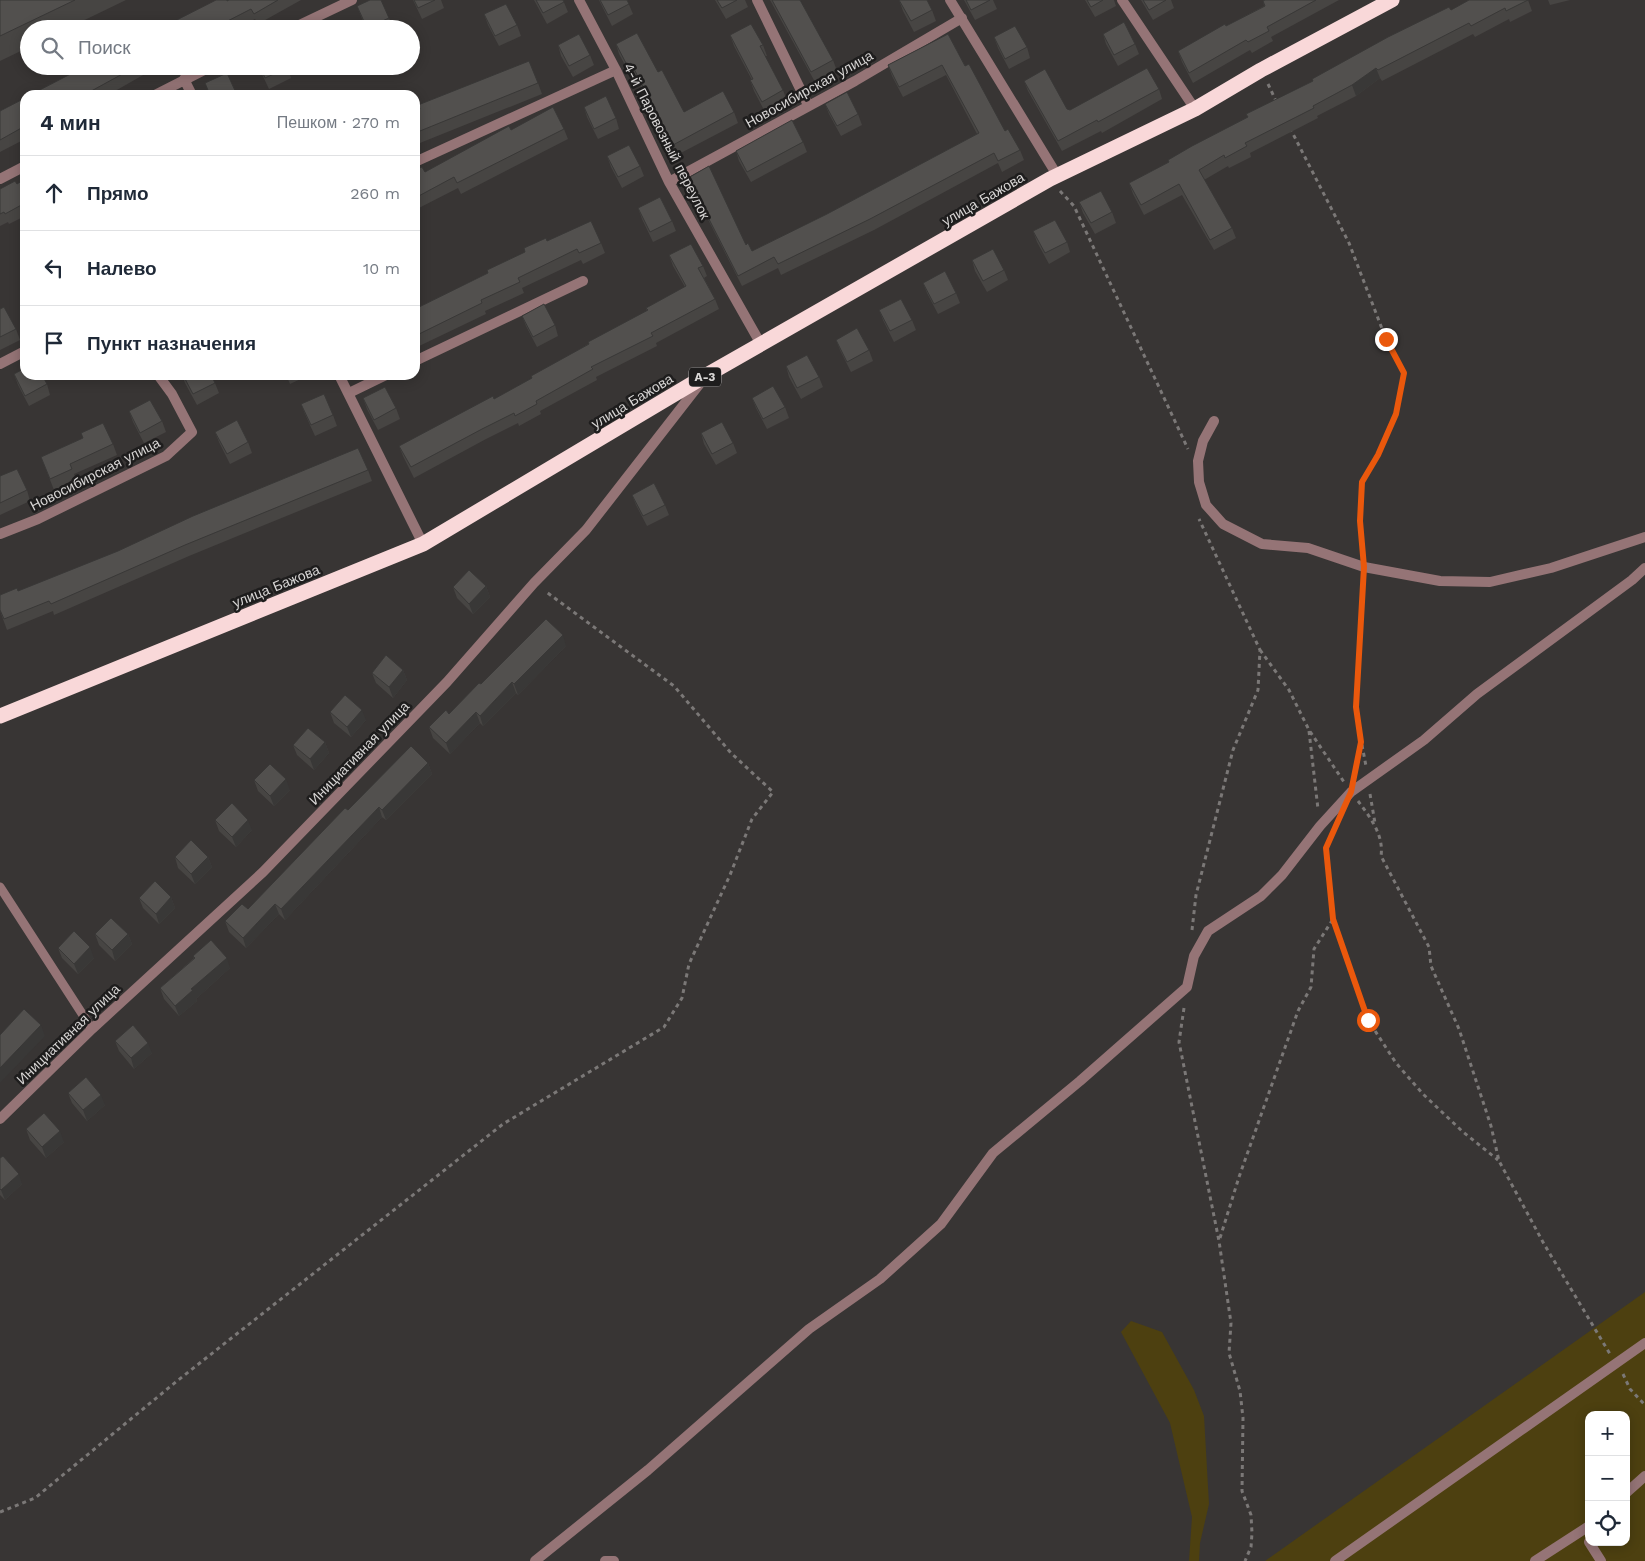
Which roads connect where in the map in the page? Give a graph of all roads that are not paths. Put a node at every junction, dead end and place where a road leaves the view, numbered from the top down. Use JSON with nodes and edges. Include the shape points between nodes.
{"nodes":[{"id":1,"x":352,"y":0,"type":"edge"},
{"id":2,"x":579,"y":0,"type":"edge"},
{"id":3,"x":757,"y":0,"type":"edge"},
{"id":4,"x":950,"y":0,"type":"edge"},
{"id":5,"x":1122,"y":0,"type":"edge"},
{"id":6,"x":1392,"y":0,"type":"edge"},
{"id":7,"x":962,"y":18,"type":"junction"},
{"id":8,"x":310,"y":20,"type":"edge"},
{"id":9,"x":616,"y":70,"type":"junction"},
{"id":10,"x":193,"y":75,"type":"edge"},
{"id":11,"x":184,"y":79,"type":"junction"},
{"id":12,"x":164,"y":90,"type":"edge"},
{"id":13,"x":190,"y":90,"type":"edge"},
{"id":14,"x":808,"y":105,"type":"junction"},
{"id":15,"x":1195,"y":109,"type":"junction"},
{"id":16,"x":420,"y":160,"type":"edge"},
{"id":17,"x":20,"y":169,"type":"edge"},
{"id":18,"x":1054,"y":177,"type":"junction"},
{"id":19,"x":0,"y":179,"type":"edge"},
{"id":20,"x":669,"y":182,"type":"junction"},
{"id":21,"x":583,"y":281,"type":"dead end"},
{"id":22,"x":762,"y":346,"type":"junction"},
{"id":23,"x":20,"y":354,"type":"edge"},
{"id":24,"x":420,"y":359,"type":"edge"},
{"id":25,"x":0,"y":364,"type":"edge"},
{"id":26,"x":705,"y":376,"type":"junction"},
{"id":27,"x":162,"y":380,"type":"edge"},
{"id":28,"x":342,"y":380,"type":"edge"},
{"id":29,"x":376,"y":380,"type":"edge"},
{"id":30,"x":349,"y":393,"type":"junction"},
{"id":31,"x":1214,"y":421,"type":"dead end"},
{"id":32,"x":0,"y":534,"type":"edge"},
{"id":33,"x":1645,"y":538,"type":"edge"},
{"id":34,"x":423,"y":544,"type":"junction"},
{"id":35,"x":1645,"y":568,"type":"edge"},
{"id":36,"x":0,"y":716,"type":"edge"},
{"id":37,"x":0,"y":887,"type":"edge"},
{"id":38,"x":92,"y":1029,"type":"junction"},
{"id":39,"x":0,"y":1119,"type":"edge"},
{"id":40,"x":1645,"y":1343,"type":"edge"},
{"id":41,"x":1645,"y":1476,"type":"edge"},
{"id":42,"x":1630,"y":1489,"type":"edge"},
{"id":43,"x":1585,"y":1530,"type":"edge"},
{"id":44,"x":1592,"y":1546,"type":"edge"},
{"id":45,"x":535,"y":1561,"type":"edge"},
{"id":46,"x":605,"y":1561,"type":"edge"},
{"id":47,"x":614,"y":1561,"type":"edge"},
{"id":48,"x":1335,"y":1561,"type":"edge"},
{"id":49,"x":1535,"y":1561,"type":"edge"},
{"id":50,"x":1601,"y":1561,"type":"edge"}],
"edges":[{"from":1,"to":8,"type":"street"},
{"from":2,"to":9,"type":"street","name":"4-й Паровозный переулок"},
{"from":3,"to":14,"type":"street"},
{"from":4,"to":7,"type":"street"},
{"from":5,"to":15,"type":"street"},
{"from":6,"to":15,"type":"highway","name":"улица Бажова","number":"A-3"},
{"from":7,"to":14,"type":"street","name":"Новосибирская улица"},
{"from":7,"to":18,"type":"street"},
{"from":9,"to":16,"type":"street"},
{"from":9,"to":20,"type":"street","name":"4-й Паровозный переулок"},
{"from":10,"to":11,"type":"street"},
{"from":11,"to":12,"type":"street"},
{"from":11,"to":13,"type":"street"},
{"from":14,"to":20,"type":"street","name":"Новосибирская улица"},
{"from":15,"to":18,"type":"highway","name":"улица Бажова","number":"A-3"},
{"from":17,"to":19,"type":"street"},
{"from":18,"to":22,"type":"highway","name":"улица Бажова","number":"A-3"},
{"from":20,"to":22,"type":"street","name":"4-й Паровозный переулок"},
{"from":21,"to":24,"type":"street"},
{"from":22,"to":26,"type":"highway","name":"улица Бажова","number":"A-3"},
{"from":23,"to":25,"type":"street"},
{"from":26,"to":34,"type":"highway","name":"улица Бажова","number":"A-3"},
{"from":26,"to":38,"type":"street","name":"Инициативная улица","via":[[586,530],[534,583],[447,682],[263,872]]},
{"from":27,"to":32,"type":"street","name":"Новосибирская улица","via":[[192,432],[166,456],[38,519]]},
{"from":28,"to":30,"type":"street"},
{"from":29,"to":30,"type":"street"},
{"from":30,"to":34,"type":"street"},
{"from":31,"to":33,"type":"street","via":[[1198,461],[1199,482],[1206,505],[1223,524],[1262,544],[1308,548],[1364,567],[1440,581],[1490,582],[1551,568]]},
{"from":34,"to":36,"type":"highway","name":"улица Бажова","number":"A-3"},
{"from":35,"to":45,"type":"street","via":[[1476,694],[1424,740],[1351,792],[1262,896],[1208,931],[1194,956],[1187,987],[993,1153],[941,1224],[880,1279],[809,1329],[648,1470]]},
{"from":37,"to":38,"type":"lane"},
{"from":38,"to":39,"type":"street","name":"Инициативная улица"},
{"from":40,"to":48,"type":"street"},
{"from":41,"to":42,"type":"street"},
{"from":43,"to":49,"type":"street"},
{"from":44,"to":50,"type":"street"},
{"from":46,"to":47,"type":"street"}]}
